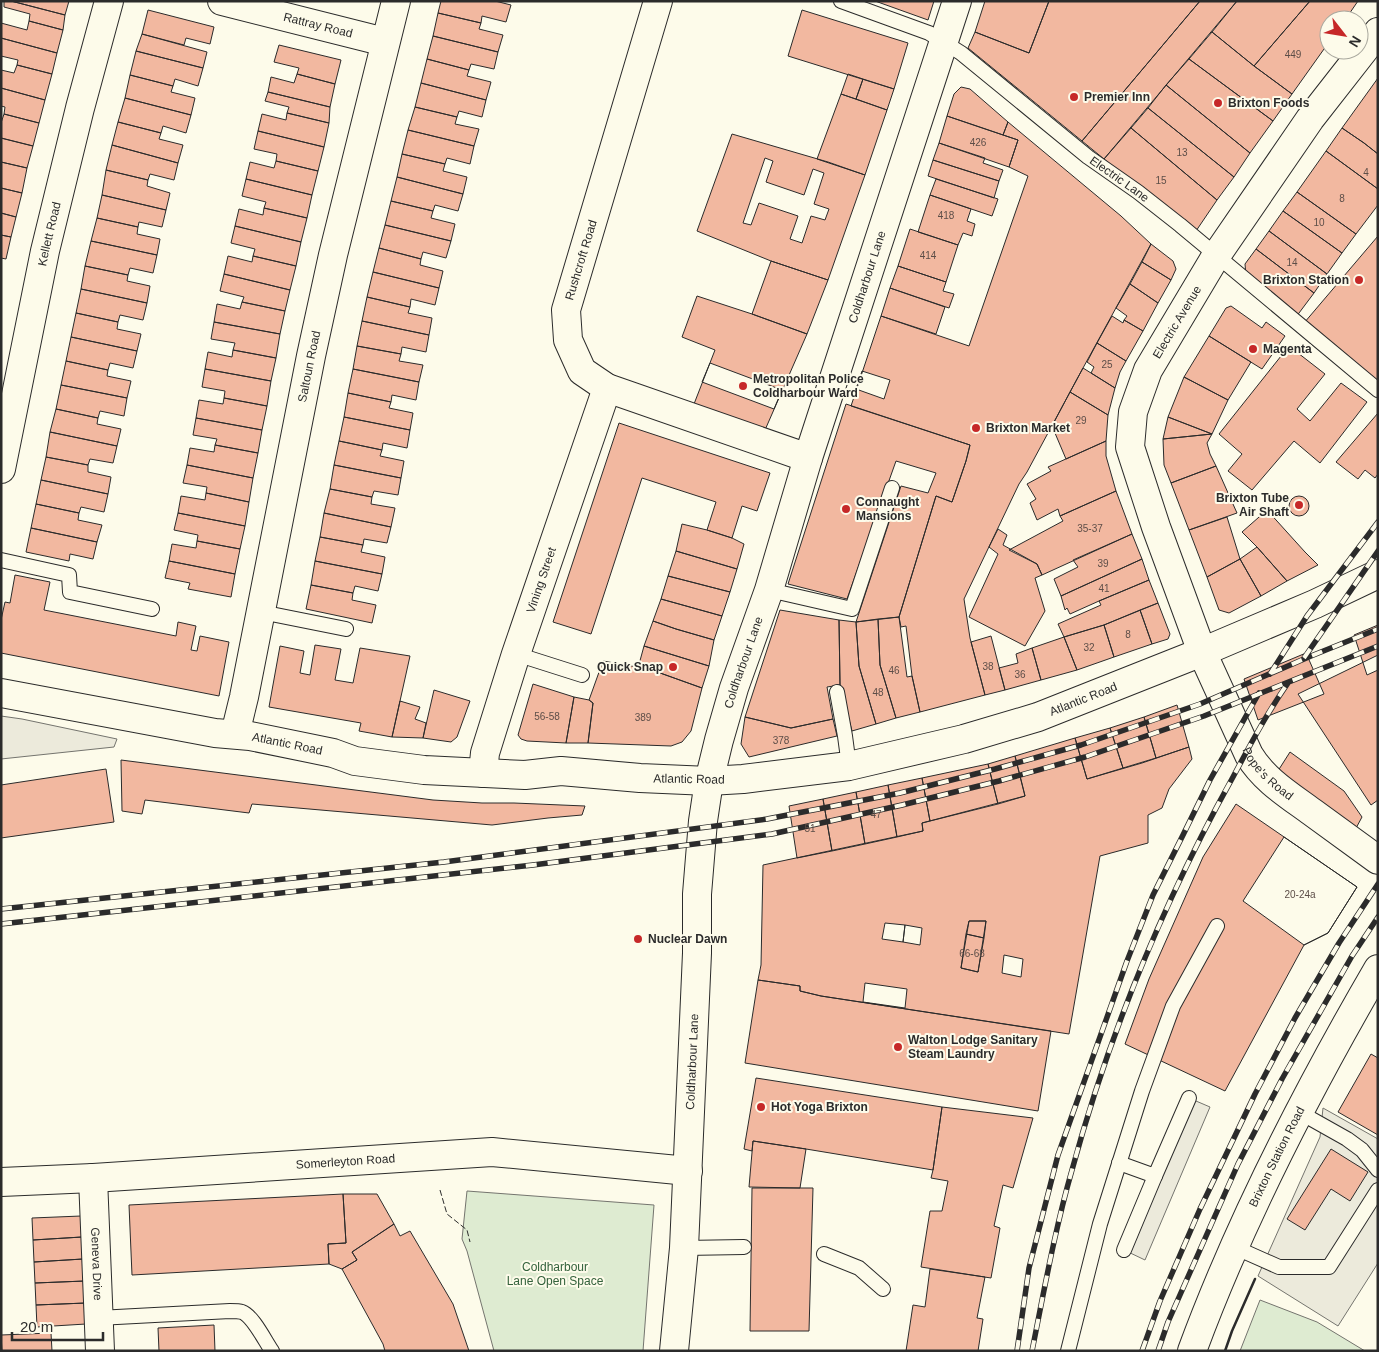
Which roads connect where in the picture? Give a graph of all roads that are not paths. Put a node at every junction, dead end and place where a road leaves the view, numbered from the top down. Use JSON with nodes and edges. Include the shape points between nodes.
{"nodes":[{"id":1,"x":109,"y":1,"type":"edge"},
{"id":2,"x":222,"y":1,"type":"edge"},
{"id":3,"x":396,"y":1,"type":"edge"},
{"id":4,"x":658,"y":1,"type":"edge"},
{"id":5,"x":841,"y":1,"type":"edge"},
{"id":6,"x":957,"y":1,"type":"edge"},
{"id":7,"x":1378,"y":32,"type":"edge"},
{"id":8,"x":385,"y":42,"type":"junction"},
{"id":9,"x":944,"y":43,"type":"junction"},
{"id":10,"x":1216,"y":256,"type":"junction"},
{"id":11,"x":607,"y":388,"type":"junction"},
{"id":12,"x":1378,"y":390,"type":"edge"},
{"id":13,"x":808,"y":458,"type":"junction"},
{"id":14,"x":1,"y":469,"type":"edge"},
{"id":15,"x":892,"y":488,"type":"dead end"},
{"id":16,"x":1,"y":560,"type":"edge"},
{"id":17,"x":1378,"y":574,"type":"edge"},
{"id":18,"x":767,"y":594,"type":"junction"},
{"id":19,"x":152,"y":608,"type":"dead end"},
{"id":20,"x":261,"y":612,"type":"junction"},
{"id":21,"x":849,"y":616,"type":"dead end"},
{"id":22,"x":346,"y":629,"type":"dead end"},
{"id":23,"x":1202,"y":652,"type":"junction"},
{"id":24,"x":516,"y":654,"type":"junction"},
{"id":25,"x":582,"y":676,"type":"dead end"},
{"id":26,"x":837,"y":692,"type":"dead end"},
{"id":27,"x":1,"y":693,"type":"edge"},
{"id":28,"x":235,"y":734,"type":"junction"},
{"id":29,"x":849,"y":766,"type":"junction"},
{"id":30,"x":483,"y":773,"type":"junction"},
{"id":31,"x":709,"y":781,"type":"junction"},
{"id":32,"x":1378,"y":860,"type":"edge"},
{"id":33,"x":1218,"y":926,"type":"dead end"},
{"id":34,"x":1378,"y":969,"type":"edge"},
{"id":35,"x":1189,"y":1098,"type":"dead end"},
{"id":36,"x":1299,"y":1112,"type":"junction"},
{"id":37,"x":1118,"y":1163,"type":"junction"},
{"id":38,"x":1378,"y":1170,"type":"edge"},
{"id":39,"x":688,"y":1171,"type":"junction"},
{"id":40,"x":1155,"y":1176,"type":"junction"},
{"id":41,"x":92,"y":1178,"type":"junction"},
{"id":42,"x":1,"y":1182,"type":"edge"},
{"id":43,"x":1378,"y":1190,"type":"edge"},
{"id":44,"x":744,"y":1247,"type":"dead end"},
{"id":45,"x":1234,"y":1247,"type":"junction"},
{"id":46,"x":684,"y":1248,"type":"junction"},
{"id":47,"x":1124,"y":1250,"type":"dead end"},
{"id":48,"x":824,"y":1254,"type":"dead end"},
{"id":49,"x":883,"y":1289,"type":"dead end"},
{"id":50,"x":98,"y":1318,"type":"junction"},
{"id":51,"x":100,"y":1351,"type":"edge"},
{"id":52,"x":272,"y":1351,"type":"edge"},
{"id":53,"x":674,"y":1351,"type":"edge"},
{"id":54,"x":1068,"y":1351,"type":"edge"},
{"id":55,"x":1192,"y":1351,"type":"edge"}],
"edges":[{"from":1,"to":14,"type":"street","name":"Kellett Road","via":[[45,252]]},
{"from":2,"to":8,"type":"street","name":"Rattray Road"},
{"from":3,"to":8,"type":"street","name":"Saltoun Road"},
{"from":4,"to":11,"type":"street","name":"Rushcroft Road","via":[[566,310],[568,340],[582,371]]},
{"from":5,"to":9,"type":"lane","name":"Electric Lane","via":[[929,33]]},
{"from":6,"to":9,"type":"street","name":"Coldharbour Lane"},
{"from":7,"to":10,"type":"street","name":"Electric Avenue","via":[[1310,119]]},
{"from":8,"to":20,"type":"street","name":"Saltoun Road","via":[[311,356]]},
{"from":9,"to":10,"type":"lane","name":"Electric Lane","via":[[961,53]]},
{"from":9,"to":13,"type":"street","name":"Coldharbour Lane"},
{"from":10,"to":12,"type":"lane","name":"Electric Lane"},
{"from":10,"to":23,"type":"street","name":"Electric Avenue","via":[[1148,370],[1133,412],[1130,447]]},
{"from":11,"to":13,"type":"street","name":"Rushcroft Road"},
{"from":11,"to":24,"type":"street","name":"Vining Street"},
{"from":13,"to":18,"type":"street","name":"Coldharbour Lane"},
{"from":15,"to":18,"type":"lane","via":[[852,609]]},
{"from":16,"to":19,"type":"lane","via":[[69,575],[70,592]]},
{"from":17,"to":23,"type":"street","name":"Atlantic Road"},
{"from":18,"to":21,"type":"lane"},
{"from":18,"to":31,"type":"street","name":"Coldharbour Lane","via":[[734,688]]},
{"from":20,"to":22,"type":"lane"},
{"from":20,"to":28,"type":"street","name":"Saltoun Road"},
{"from":23,"to":29,"type":"street","name":"Atlantic Road","via":[[1038,717],[964,739]]},
{"from":23,"to":32,"type":"street","name":"Pope's Road","via":[[1255,765],[1285,792]]},
{"from":24,"to":25,"type":"lane"},
{"from":24,"to":30,"type":"street","name":"Vining Street","via":[[485,753]]},
{"from":26,"to":29,"type":"lane"},
{"from":27,"to":28,"type":"street","name":"Atlantic Road"},
{"from":28,"to":30,"type":"street","name":"Atlantic Road","via":[[333,752],[355,761],[424,770]]},
{"from":29,"to":31,"type":"street","name":"Atlantic Road"},
{"from":30,"to":31,"type":"street","name":"Atlantic Road","via":[[560,771]]},
{"from":31,"to":39,"type":"street","name":"Coldharbour Lane","via":[[697,894]]},
{"from":33,"to":37,"type":"lane","via":[[1173,1006]]},
{"from":34,"to":36,"type":"street","name":"Brixton Station Road"},
{"from":35,"to":40,"type":"lane"},
{"from":36,"to":38,"type":"lane","via":[[1362,1150]]},
{"from":36,"to":45,"type":"street","name":"Brixton Station Road"},
{"from":37,"to":40,"type":"lane"},
{"from":37,"to":54,"type":"lane"},
{"from":39,"to":41,"type":"street","name":"Somerleyton Road","via":[[492,1152]]},
{"from":39,"to":46,"type":"street","name":"Coldharbour Lane"},
{"from":40,"to":47,"type":"lane"},
{"from":41,"to":42,"type":"street","name":"Somerleyton Road"},
{"from":41,"to":50,"type":"street","name":"Geneva Drive"},
{"from":43,"to":45,"type":"lane","via":[[1329,1267],[1280,1267]]},
{"from":44,"to":46,"type":"lane"},
{"from":45,"to":55,"type":"street","name":"Brixton Station Road"},
{"from":46,"to":53,"type":"street","name":"Coldharbour Lane"},
{"from":48,"to":49,"type":"lane","via":[[859,1268]]},
{"from":50,"to":51,"type":"street","name":"Geneva Drive"},
{"from":50,"to":52,"type":"lane","via":[[241,1312],[254,1322]]}]}
